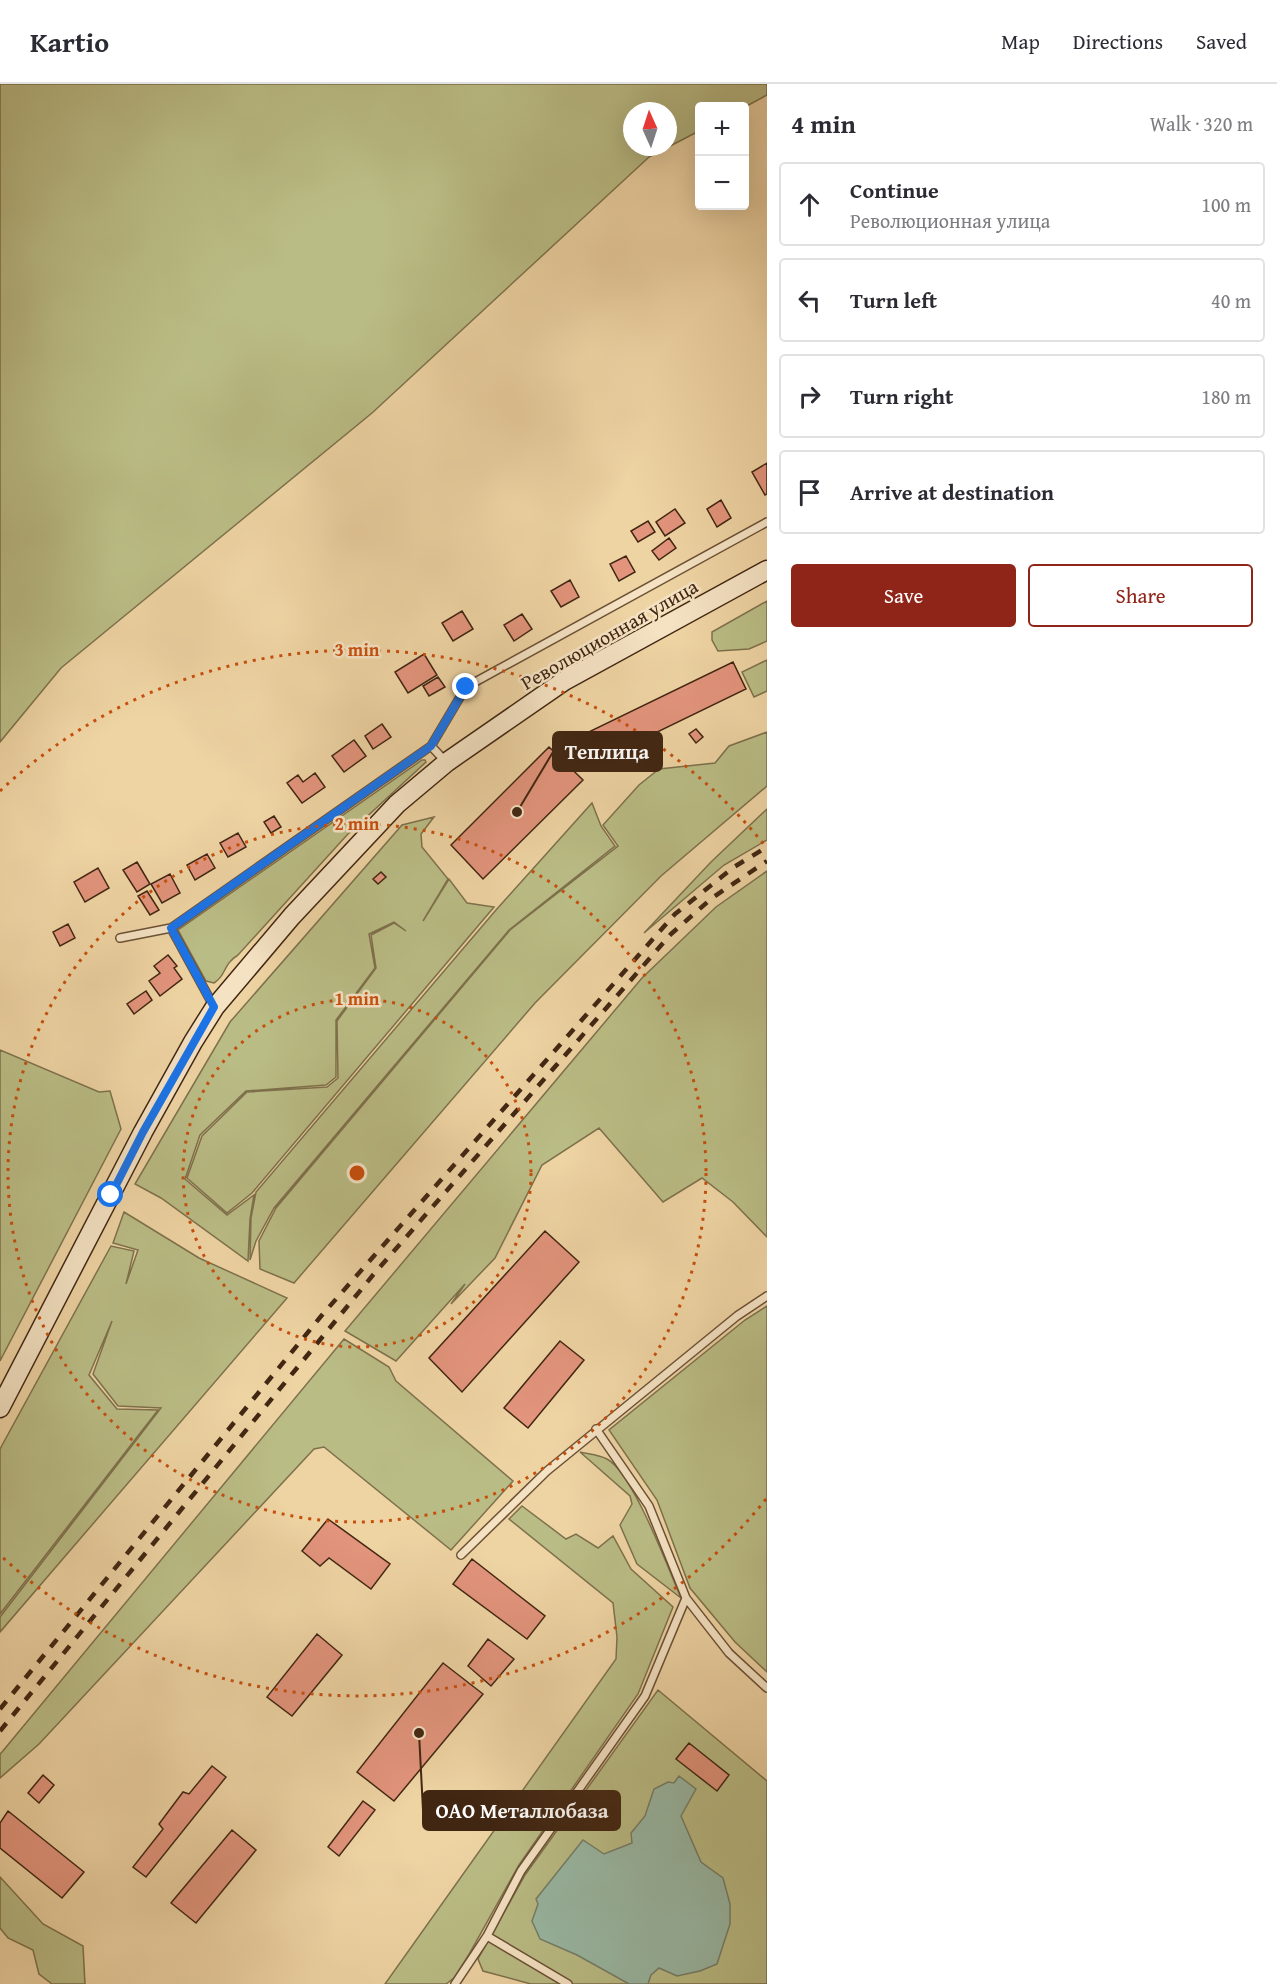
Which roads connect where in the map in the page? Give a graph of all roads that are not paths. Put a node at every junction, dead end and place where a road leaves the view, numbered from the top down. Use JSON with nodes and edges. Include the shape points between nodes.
{"nodes":[{"id":1,"x":767,"y":522,"type":"edge"},
{"id":2,"x":767,"y":570,"type":"edge"},
{"id":3,"x":431,"y":746,"type":"junction"},
{"id":4,"x":447,"y":762,"type":"junction"},
{"id":5,"x":171,"y":928,"type":"junction"},
{"id":6,"x":120,"y":938,"type":"dead end"},
{"id":7,"x":214,"y":1007,"type":"junction"},
{"id":8,"x":767,"y":1296,"type":"edge"},
{"id":9,"x":0,"y":1408,"type":"edge"},
{"id":10,"x":596,"y":1429,"type":"junction"},
{"id":11,"x":461,"y":1556,"type":"dead end"},
{"id":12,"x":686,"y":1598,"type":"junction"},
{"id":13,"x":767,"y":1688,"type":"edge"},
{"id":14,"x":487,"y":1936,"type":"junction"},
{"id":15,"x":455,"y":1984,"type":"edge"},
{"id":16,"x":568,"y":1984,"type":"edge"}],
"edges":[{"from":1,"to":3,"type":"lane","via":[[466,687]]},
{"from":2,"to":4,"type":"street","name":"Революционная улица","via":[[564,681]]},
{"from":3,"to":4,"type":"lane"},
{"from":3,"to":5,"type":"lane"},
{"from":4,"to":7,"type":"street","name":"Революционная улица","via":[[397,804]]},
{"from":5,"to":6,"type":"lane"},
{"from":5,"to":7,"type":"lane"},
{"from":7,"to":9,"type":"street","name":"Революционная улица","via":[[143,1132]]},
{"from":8,"to":10,"type":"lane"},
{"from":10,"to":11,"type":"lane"},
{"from":10,"to":12,"type":"lane","via":[[649,1506]]},
{"from":12,"to":13,"type":"lane","via":[[729,1653]]},
{"from":12,"to":14,"type":"lane","via":[[645,1696],[521,1871]]},
{"from":14,"to":15,"type":"lane"},
{"from":14,"to":16,"type":"lane"}]}
